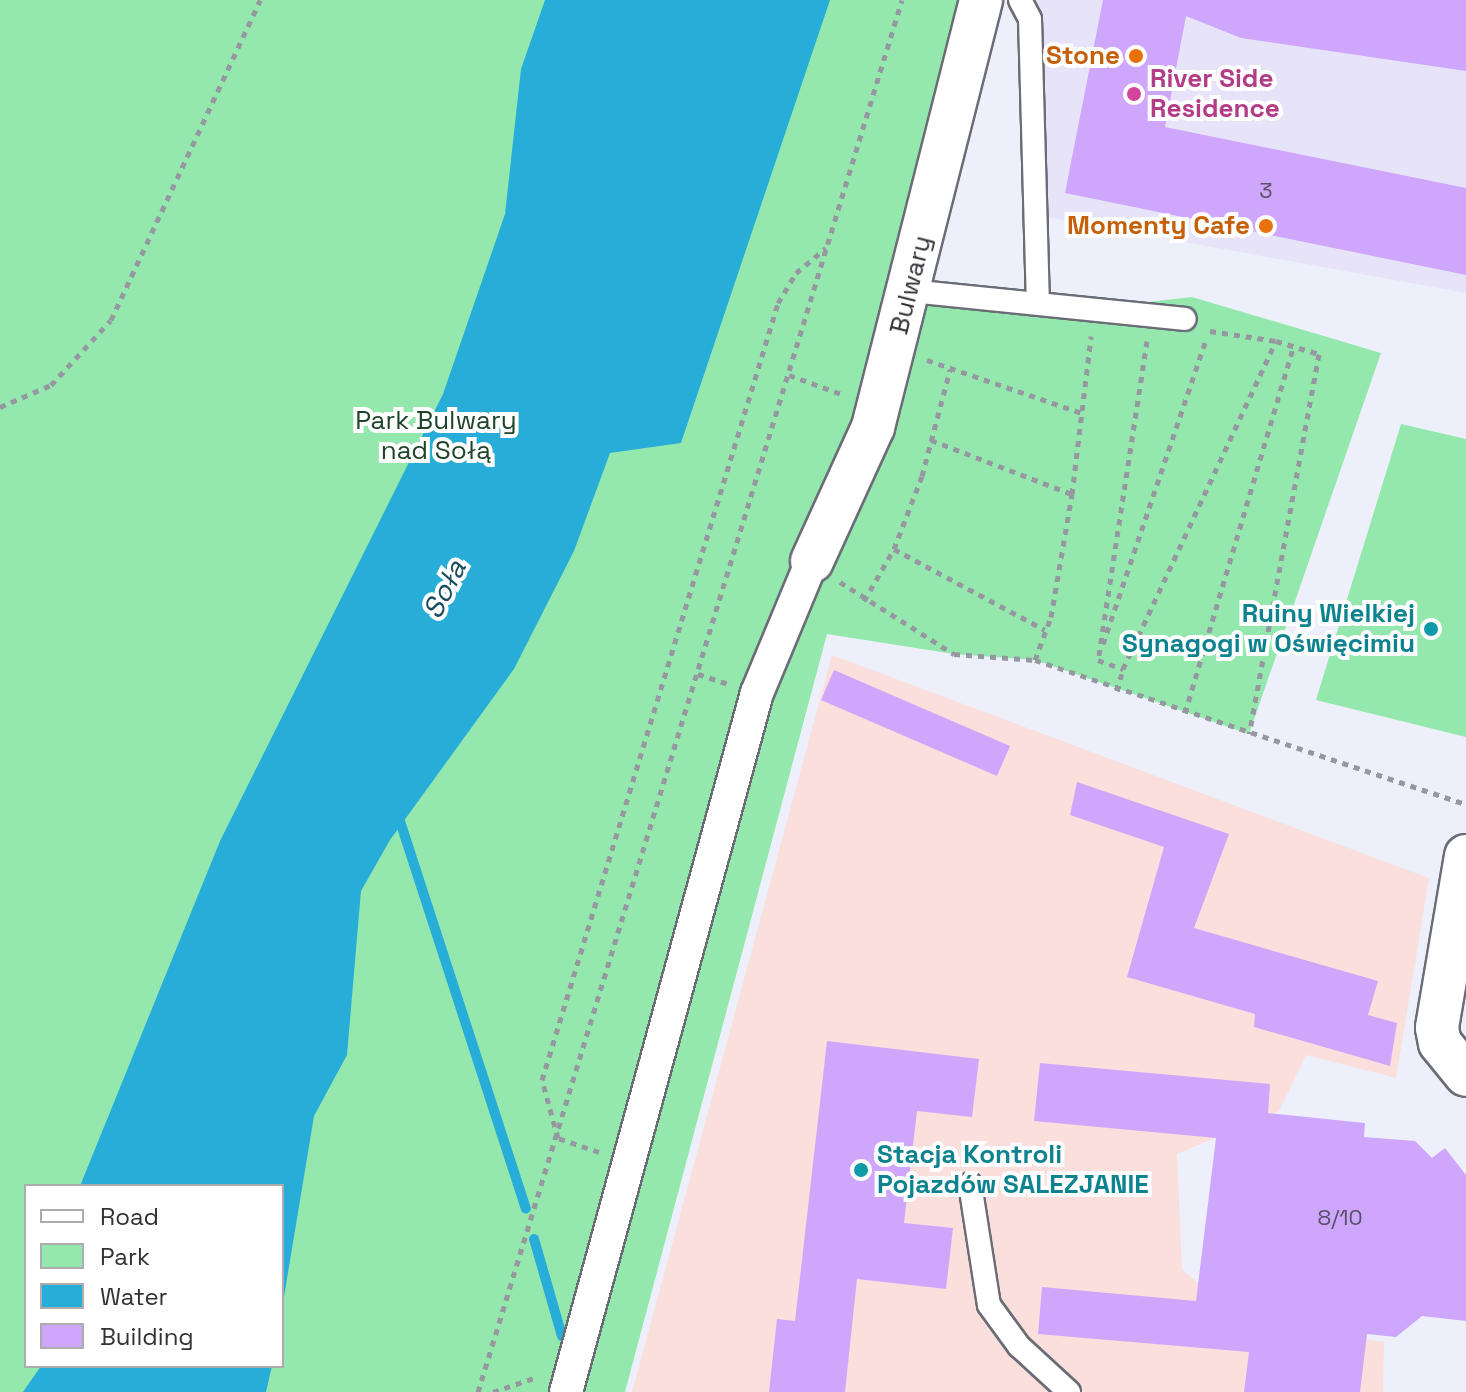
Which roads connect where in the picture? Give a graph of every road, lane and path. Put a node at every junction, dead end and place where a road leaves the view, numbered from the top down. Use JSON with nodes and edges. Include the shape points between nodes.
{"nodes":[{"id":1,"x":260,"y":0,"type":"edge"},
{"id":2,"x":902,"y":0,"type":"edge"},
{"id":3,"x":981,"y":0,"type":"edge"},
{"id":4,"x":1020,"y":0,"type":"edge"},
{"id":5,"x":827,"y":248,"type":"junction"},
{"id":6,"x":910,"y":291,"type":"junction"},
{"id":7,"x":1038,"y":302,"type":"junction"},
{"id":8,"x":1095,"y":308,"type":"junction"},
{"id":9,"x":1185,"y":319,"type":"dead end"},
{"id":10,"x":1149,"y":325,"type":"dead end"},
{"id":11,"x":1209,"y":331,"type":"dead end"},
{"id":12,"x":1294,"y":346,"type":"junction"},
{"id":13,"x":789,"y":375,"type":"junction"},
{"id":14,"x":859,"y":401,"type":"dead end"},
{"id":15,"x":0,"y":407,"type":"edge"},
{"id":16,"x":1085,"y":414,"type":"junction"},
{"id":17,"x":931,"y":440,"type":"junction"},
{"id":18,"x":1072,"y":494,"type":"junction"},
{"id":19,"x":894,"y":549,"type":"junction"},
{"id":20,"x":812,"y":561,"type":"joint"},
{"id":21,"x":1045,"y":631,"type":"junction"},
{"id":22,"x":1035,"y":660,"type":"junction"},
{"id":23,"x":1098,"y":660,"type":"junction"},
{"id":24,"x":1123,"y":669,"type":"junction"},
{"id":25,"x":1117,"y":691,"type":"junction"},
{"id":26,"x":1185,"y":713,"type":"junction"},
{"id":27,"x":1249,"y":734,"type":"junction"},
{"id":28,"x":1466,"y":804,"type":"edge"},
{"id":29,"x":1466,"y":856,"type":"edge"},
{"id":30,"x":1466,"y":1075,"type":"edge"},
{"id":31,"x":558,"y":1138,"type":"junction"},
{"id":32,"x":628,"y":1162,"type":"junction"},
{"id":33,"x":970,"y":1184,"type":"dead end"},
{"id":34,"x":478,"y":1392,"type":"edge"},
{"id":35,"x":566,"y":1392,"type":"edge"},
{"id":36,"x":1069,"y":1392,"type":"edge"}],
"edges":[{"from":1,"to":15,"type":"path","via":[[111,320],[51,385]]},
{"from":2,"to":5,"type":"path"},
{"from":3,"to":6,"type":"street","name":"Bulwary"},
{"from":4,"to":7,"type":"lane","via":[[1030,19]]},
{"from":5,"to":13,"type":"path"},
{"from":5,"to":31,"type":"path","via":[[796,273],[778,303],[542,1080]]},
{"from":6,"to":7,"type":"lane"},
{"from":6,"to":20,"type":"street","name":"Bulwary","via":[[873,427]]},
{"from":7,"to":8,"type":"lane"},
{"from":8,"to":9,"type":"lane"},
{"from":8,"to":16,"type":"path"},
{"from":10,"to":23,"type":"path"},
{"from":11,"to":23,"type":"path"},
{"from":12,"to":24,"type":"path","via":[[1276,341]]},
{"from":12,"to":26,"type":"path"},
{"from":12,"to":27,"type":"path","via":[[1319,354]]},
{"from":13,"to":14,"type":"path"},
{"from":13,"to":31,"type":"path"},
{"from":16,"to":17,"type":"path","via":[[950,370]]},
{"from":16,"to":18,"type":"path"},
{"from":17,"to":18,"type":"path"},
{"from":17,"to":19,"type":"path"},
{"from":18,"to":21,"type":"path"},
{"from":19,"to":21,"type":"path"},
{"from":19,"to":22,"type":"path","via":[[864,601],[954,654]]},
{"from":20,"to":32,"type":"street","via":[[757,693]]},
{"from":21,"to":22,"type":"path"},
{"from":22,"to":25,"type":"path"},
{"from":23,"to":24,"type":"path"},
{"from":24,"to":25,"type":"path"},
{"from":25,"to":26,"type":"path"},
{"from":26,"to":27,"type":"path"},
{"from":27,"to":28,"type":"path"},
{"from":29,"to":30,"type":"street","via":[[1437,1028],[1440,1043]]},
{"from":31,"to":32,"type":"path"},
{"from":31,"to":34,"type":"path"},
{"from":32,"to":35,"type":"street"},
{"from":33,"to":36,"type":"lane","via":[[989,1305],[1019,1346]]}]}
